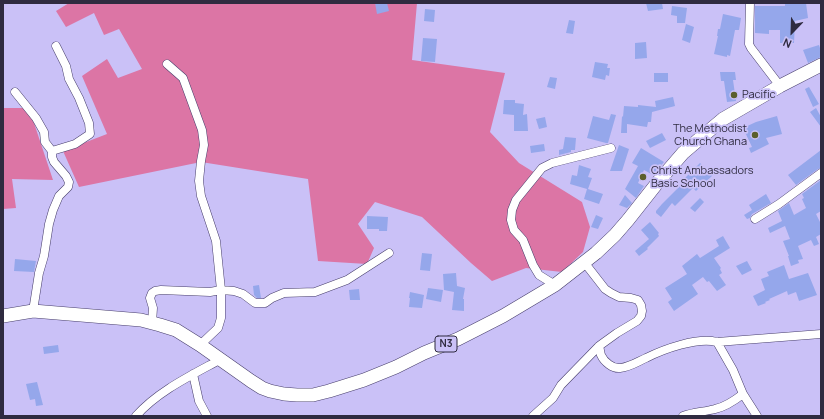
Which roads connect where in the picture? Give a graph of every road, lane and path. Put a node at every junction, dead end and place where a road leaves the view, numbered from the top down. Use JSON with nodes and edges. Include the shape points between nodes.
{"nodes":[{"id":1,"x":744,"y":3,"type":"edge"},
{"id":2,"x":750,"y":3,"type":"edge"},
{"id":3,"x":56,"y":46,"type":"dead end"},
{"id":4,"x":167,"y":64,"type":"dead end"},
{"id":5,"x":821,"y":65,"type":"edge"},
{"id":6,"x":780,"y":86,"type":"junction"},
{"id":7,"x":15,"y":92,"type":"dead end"},
{"id":8,"x":611,"y":148,"type":"dead end"},
{"id":9,"x":52,"y":151,"type":"junction"},
{"id":10,"x":821,"y":173,"type":"edge"},
{"id":11,"x":755,"y":219,"type":"dead end"},
{"id":12,"x":389,"y":253,"type":"dead end"},
{"id":13,"x":584,"y":262,"type":"junction"},
{"id":14,"x":555,"y":285,"type":"junction"},
{"id":15,"x":221,"y":290,"type":"junction"},
{"id":16,"x":33,"y":311,"type":"junction"},
{"id":17,"x":3,"y":316,"type":"edge"},
{"id":18,"x":152,"y":323,"type":"junction"},
{"id":19,"x":821,"y":334,"type":"edge"},
{"id":20,"x":717,"y":342,"type":"junction"},
{"id":21,"x":200,"y":345,"type":"junction"},
{"id":22,"x":599,"y":346,"type":"junction"},
{"id":23,"x":221,"y":359,"type":"junction"},
{"id":24,"x":193,"y":374,"type":"junction"},
{"id":25,"x":743,"y":394,"type":"junction"},
{"id":26,"x":136,"y":416,"type":"edge"},
{"id":27,"x":207,"y":416,"type":"edge"},
{"id":28,"x":534,"y":416,"type":"edge"},
{"id":29,"x":684,"y":416,"type":"edge"},
{"id":30,"x":757,"y":416,"type":"edge"}],
"edges":[{"from":1,"to":2,"type":"street"},
{"from":2,"to":6,"type":"street","via":[[749,44]]},
{"from":3,"to":9,"type":"street","via":[[89,123],[90,134],[75,144]]},
{"from":4,"to":15,"type":"street","via":[[183,78],[202,130],[204,145],[199,181],[201,196],[216,241]]},
{"from":5,"to":6,"type":"main road","number":"N3"},
{"from":6,"to":13,"type":"main road","number":"N3","via":[[723,119],[682,153],[615,235]]},
{"from":7,"to":9,"type":"street","via":[[36,118],[44,132],[45,142]]},
{"from":8,"to":14,"type":"street","via":[[552,162],[542,168],[516,200],[511,220],[514,230],[523,240],[539,275]]},
{"from":9,"to":16,"type":"street","via":[[54,162],[69,182],[52,210]]},
{"from":10,"to":11,"type":"street"},
{"from":12,"to":15,"type":"street","via":[[347,280],[314,292],[284,293],[265,303],[255,303],[243,294]]},
{"from":13,"to":14,"type":"main road","number":"N3"},
{"from":13,"to":22,"type":"street","via":[[605,289],[619,297],[638,300],[641,305],[642,311],[637,321]]},
{"from":14,"to":23,"type":"main road","number":"N3","via":[[504,316],[458,339],[364,380],[329,391],[305,395],[276,393],[262,388]]},
{"from":15,"to":18,"type":"street","via":[[155,291],[150,298],[153,308]]},
{"from":15,"to":21,"type":"street","via":[[221,318],[218,328]]},
{"from":16,"to":17,"type":"main road","number":"N3"},
{"from":16,"to":18,"type":"main road","number":"N3"},
{"from":18,"to":21,"type":"main road","number":"N3","via":[[176,330]]},
{"from":19,"to":20,"type":"street"},
{"from":20,"to":22,"type":"street","via":[[702,341],[671,347],[630,366],[619,368],[605,362]]},
{"from":20,"to":25,"type":"street"},
{"from":21,"to":23,"type":"main road","number":"N3"},
{"from":22,"to":28,"type":"street"},
{"from":23,"to":24,"type":"street"},
{"from":24,"to":26,"type":"street","via":[[142,409]]},
{"from":24,"to":27,"type":"street","via":[[199,401]]},
{"from":25,"to":29,"type":"street","via":[[716,409]]},
{"from":25,"to":30,"type":"street"}]}
